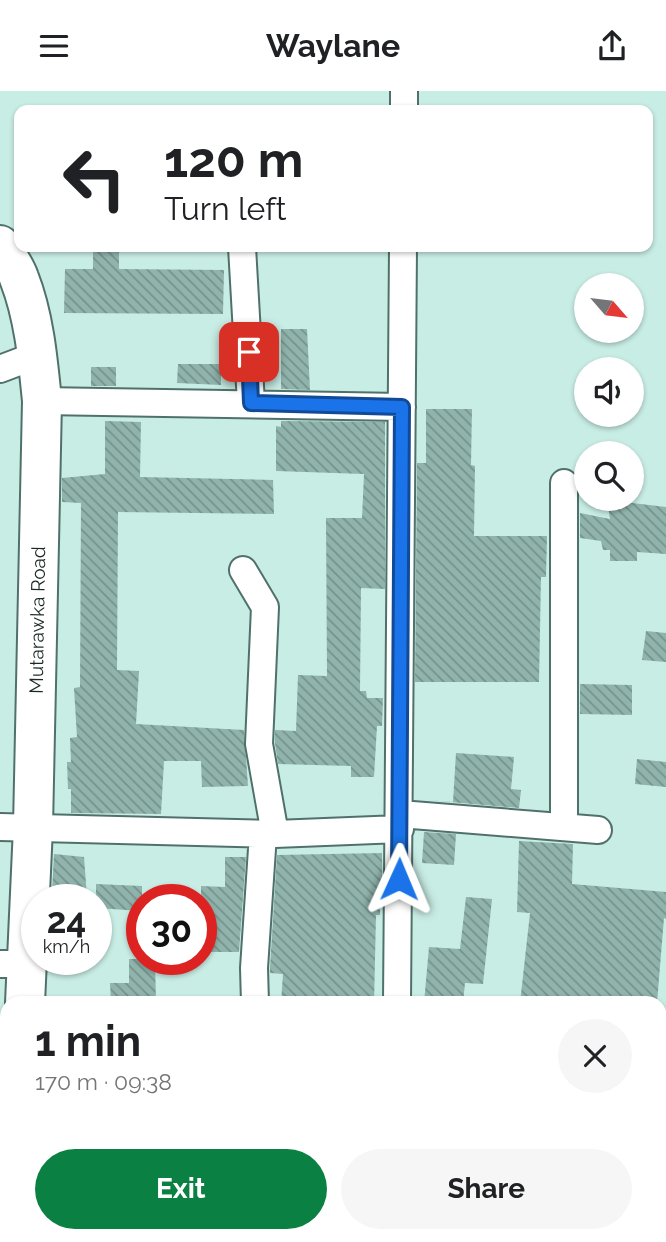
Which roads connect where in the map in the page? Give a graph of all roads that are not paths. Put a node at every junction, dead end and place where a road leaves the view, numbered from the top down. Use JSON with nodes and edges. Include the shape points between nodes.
{"nodes":[{"id":1,"x":0,"y":245,"type":"edge"},
{"id":2,"x":242,"y":252,"type":"edge"},
{"id":3,"x":403,"y":252,"type":"edge"},
{"id":4,"x":37,"y":355,"type":"junction"},
{"id":5,"x":0,"y":369,"type":"edge"},
{"id":6,"x":41,"y":401,"type":"junction"},
{"id":7,"x":251,"y":403,"type":"junction"},
{"id":8,"x":402,"y":407,"type":"junction"},
{"id":9,"x":564,"y":483,"type":"dead end"},
{"id":10,"x":243,"y":571,"type":"dead end"},
{"id":11,"x":400,"y":822,"type":"junction"},
{"id":12,"x":17,"y":827,"type":"edge"},
{"id":13,"x":564,"y":827,"type":"junction"},
{"id":14,"x":598,"y":829,"type":"dead end"},
{"id":15,"x":269,"y":834,"type":"junction"},
{"id":16,"x":14,"y":964,"type":"edge"},
{"id":17,"x":23,"y":996,"type":"edge"},
{"id":18,"x":255,"y":996,"type":"edge"},
{"id":19,"x":397,"y":996,"type":"edge"}],
"edges":[{"from":1,"to":4,"type":"street","name":"Mutarawka Road","via":[[26,297]]},
{"from":2,"to":7,"type":"street"},
{"from":3,"to":8,"type":"street"},
{"from":4,"to":5,"type":"street"},
{"from":4,"to":6,"type":"street","name":"Mutarawka Road"},
{"from":6,"to":7,"type":"street"},
{"from":6,"to":12,"type":"street","name":"Mutarawka Road"},
{"from":7,"to":8,"type":"street"},
{"from":8,"to":11,"type":"street"},
{"from":9,"to":13,"type":"street"},
{"from":10,"to":15,"type":"street","via":[[265,607],[259,744]]},
{"from":11,"to":13,"type":"street"},
{"from":11,"to":15,"type":"street"},
{"from":11,"to":19,"type":"street"},
{"from":12,"to":15,"type":"street"},
{"from":12,"to":16,"type":"street","name":"Mutarawka Road"},
{"from":13,"to":14,"type":"street"},
{"from":15,"to":18,"type":"street"},
{"from":16,"to":17,"type":"street","name":"Mutarawka Road"}]}
